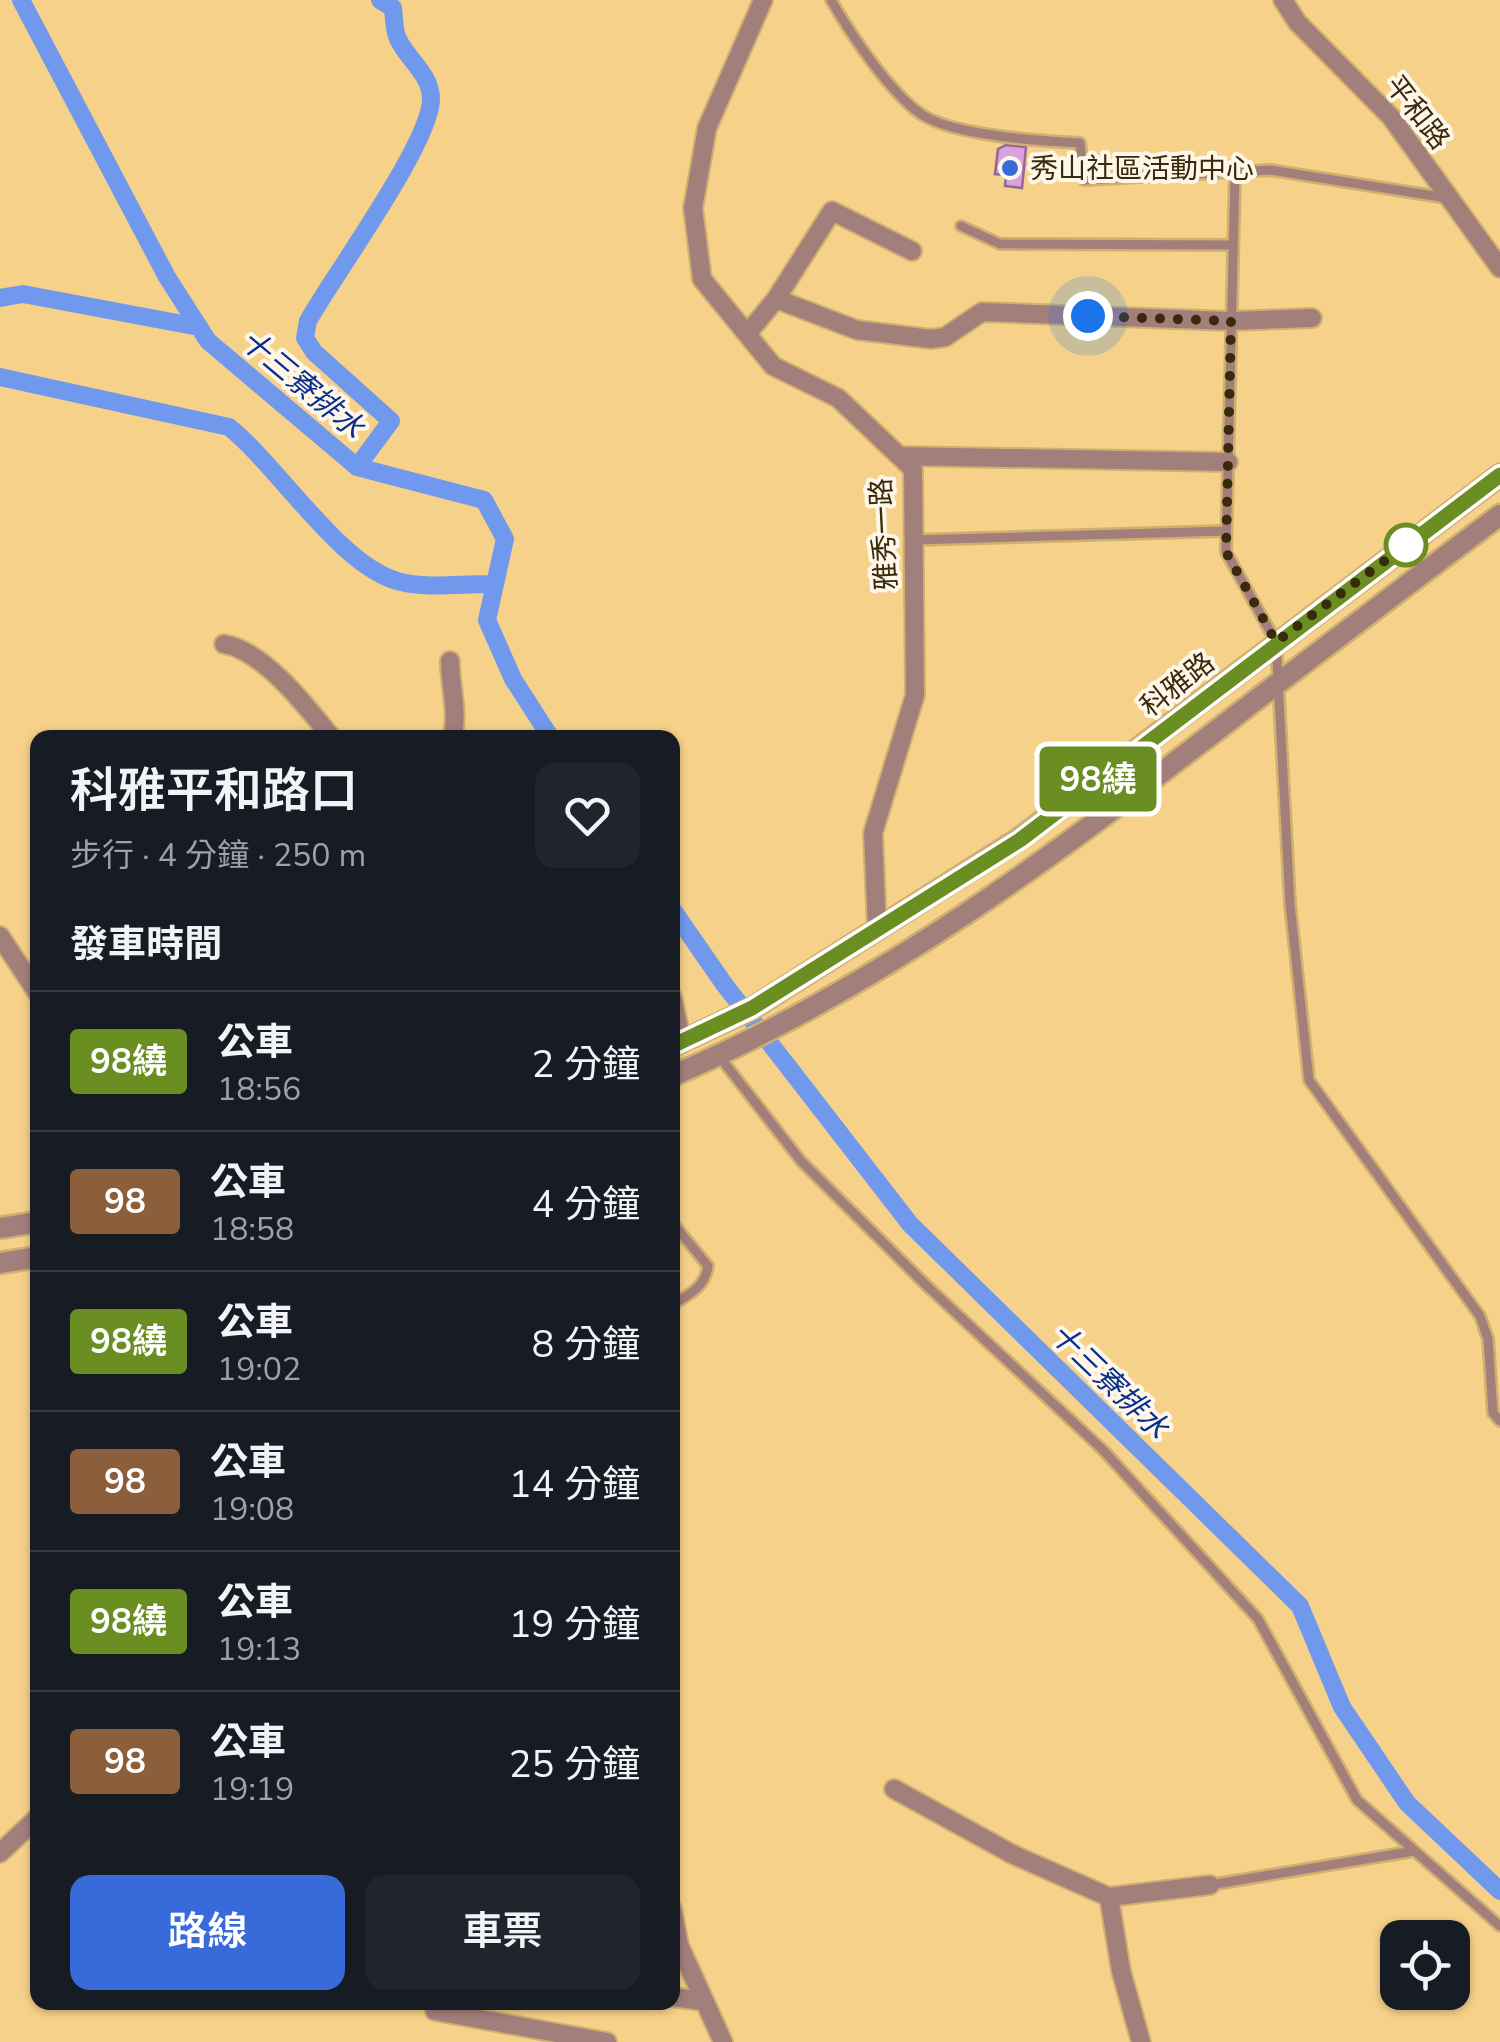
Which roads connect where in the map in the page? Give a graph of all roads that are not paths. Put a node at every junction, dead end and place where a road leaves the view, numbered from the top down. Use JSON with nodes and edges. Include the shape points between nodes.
{"nodes":[{"id":1,"x":763,"y":0,"type":"edge"},
{"id":2,"x":831,"y":0,"type":"edge"},
{"id":3,"x":1284,"y":0,"type":"edge"},
{"id":4,"x":1235,"y":174,"type":"junction"},
{"id":5,"x":1450,"y":199,"type":"junction"},
{"id":6,"x":961,"y":226,"type":"dead end"},
{"id":7,"x":1233,"y":245,"type":"junction"},
{"id":8,"x":912,"y":251,"type":"dead end"},
{"id":9,"x":1500,"y":268,"type":"edge"},
{"id":10,"x":776,"y":300,"type":"junction"},
{"id":11,"x":1312,"y":318,"type":"dead end"},
{"id":12,"x":1231,"y":321,"type":"junction"},
{"id":13,"x":747,"y":334,"type":"junction"},
{"id":14,"x":900,"y":456,"type":"junction"},
{"id":15,"x":1228,"y":462,"type":"junction"},
{"id":16,"x":1500,"y":475,"type":"edge"},
{"id":17,"x":1500,"y":515,"type":"edge"},
{"id":18,"x":1226,"y":530,"type":"junction"},
{"id":19,"x":914,"y":540,"type":"junction"},
{"id":20,"x":1276,"y":642,"type":"junction"},
{"id":21,"x":224,"y":644,"type":"dead end"},
{"id":22,"x":450,"y":660,"type":"dead end"},
{"id":23,"x":1278,"y":682,"type":"junction"},
{"id":24,"x":325,"y":730,"type":"edge"},
{"id":25,"x":454,"y":730,"type":"edge"},
{"id":26,"x":877,"y":929,"type":"junction"},
{"id":27,"x":0,"y":936,"type":"edge"},
{"id":28,"x":30,"y":982,"type":"edge"},
{"id":29,"x":680,"y":1043,"type":"edge"},
{"id":30,"x":719,"y":1056,"type":"junction"},
{"id":31,"x":680,"y":1073,"type":"edge"},
{"id":32,"x":30,"y":1223,"type":"edge"},
{"id":33,"x":0,"y":1228,"type":"edge"},
{"id":34,"x":680,"y":1232,"type":"edge"},
{"id":35,"x":30,"y":1258,"type":"edge"},
{"id":36,"x":0,"y":1263,"type":"edge"},
{"id":37,"x":680,"y":1300,"type":"edge"},
{"id":38,"x":1500,"y":1421,"type":"edge"},
{"id":39,"x":894,"y":1789,"type":"dead end"},
{"id":40,"x":30,"y":1825,"type":"edge"},
{"id":41,"x":1414,"y":1851,"type":"junction"},
{"id":42,"x":0,"y":1853,"type":"edge"},
{"id":43,"x":1210,"y":1886,"type":"joint"},
{"id":44,"x":1110,"y":1897,"type":"junction"},
{"id":45,"x":1500,"y":1926,"type":"edge"},
{"id":46,"x":680,"y":1945,"type":"edge"},
{"id":47,"x":680,"y":1998,"type":"edge"},
{"id":48,"x":702,"y":2001,"type":"junction"},
{"id":49,"x":494,"y":2010,"type":"edge"},
{"id":50,"x":435,"y":2011,"type":"dead end"},
{"id":51,"x":488,"y":2021,"type":"junction"},
{"id":52,"x":608,"y":2042,"type":"edge"},
{"id":53,"x":724,"y":2042,"type":"edge"},
{"id":54,"x":1141,"y":2042,"type":"edge"}],
"edges":[{"from":1,"to":13,"type":"street","name":"雅秀一路","via":[[706,128],[693,208],[702,279]]},
{"from":2,"to":4,"type":"lane","via":[[854,40],[922,115],[998,138],[1080,144],[1084,180]]},
{"from":3,"to":5,"type":"street","name":"平和路","via":[[1297,22],[1391,117]]},
{"from":4,"to":5,"type":"lane","via":[[1270,170]]},
{"from":4,"to":7,"type":"lane"},
{"from":5,"to":9,"type":"street","name":"平和路"},
{"from":6,"to":7,"type":"lane","via":[[1000,244]]},
{"from":7,"to":12,"type":"lane"},
{"from":8,"to":10,"type":"street","via":[[832,211]]},
{"from":10,"to":12,"type":"street","via":[[857,330],[931,339],[982,312]]},
{"from":10,"to":13,"type":"street"},
{"from":11,"to":12,"type":"street"},
{"from":12,"to":15,"type":"lane"},
{"from":13,"to":14,"type":"street","name":"雅秀一路","via":[[773,366],[838,398]]},
{"from":14,"to":15,"type":"street"},
{"from":14,"to":19,"type":"street","name":"雅秀一路","via":[[913,469]]},
{"from":15,"to":18,"type":"lane"},
{"from":16,"to":20,"type":"street","name":"科雅路"},
{"from":17,"to":23,"type":"street"},
{"from":18,"to":19,"type":"lane"},
{"from":18,"to":20,"type":"lane","via":[[1226,552]]},
{"from":19,"to":26,"type":"street","name":"雅秀一路","via":[[914,695],[873,833]]},
{"from":20,"to":23,"type":"lane"},
{"from":20,"to":26,"type":"street","name":"科雅路","via":[[1020,840]]},
{"from":21,"to":24,"type":"street","via":[[238,646],[293,691]]},
{"from":22,"to":25,"type":"street"},
{"from":23,"to":30,"type":"street","via":[[1032,872],[898,958]]},
{"from":23,"to":38,"type":"lane","via":[[1290,904],[1309,1080],[1480,1316],[1488,1339],[1492,1412]]},
{"from":26,"to":29,"type":"street","name":"科雅路","via":[[752,1008]]},
{"from":27,"to":28,"type":"street"},
{"from":30,"to":31,"type":"street"},
{"from":30,"to":41,"type":"lane","via":[[801,1161],[1103,1450],[1258,1619],[1358,1800]]},
{"from":32,"to":33,"type":"street"},
{"from":34,"to":37,"type":"lane","via":[[708,1266],[706,1278]]},
{"from":35,"to":36,"type":"street"},
{"from":39,"to":44,"type":"street","via":[[1014,1855]]},
{"from":40,"to":42,"type":"street"},
{"from":41,"to":43,"type":"lane"},
{"from":41,"to":45,"type":"lane"},
{"from":43,"to":44,"type":"street"},
{"from":44,"to":54,"type":"street"},
{"from":46,"to":48,"type":"street"},
{"from":47,"to":48,"type":"street"},
{"from":48,"to":53,"type":"street"},
{"from":49,"to":51,"type":"street"},
{"from":50,"to":51,"type":"street"},
{"from":51,"to":52,"type":"street"}]}
